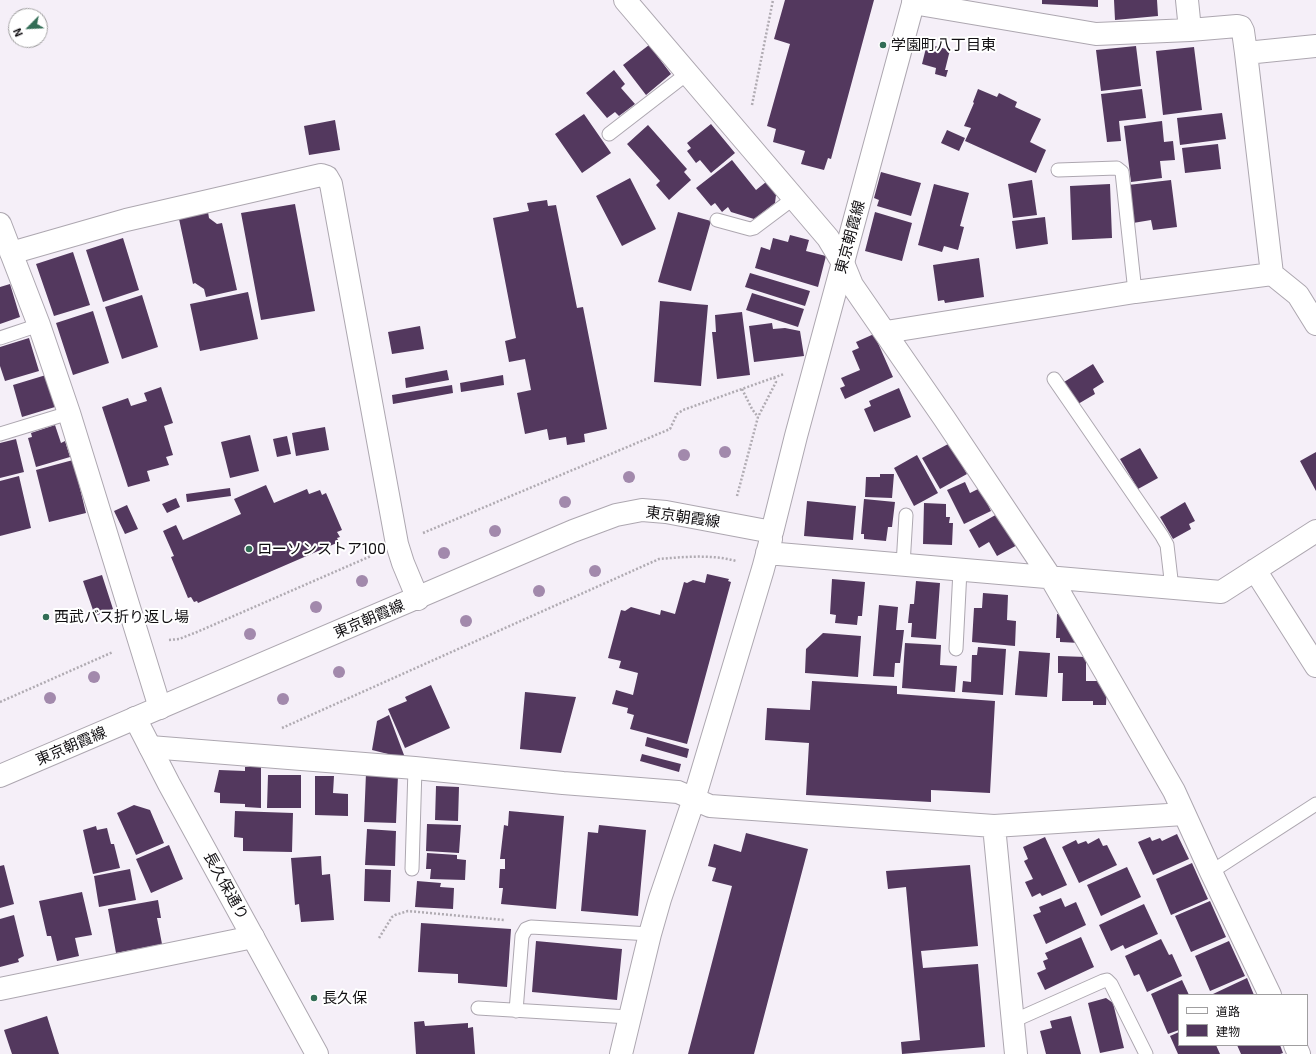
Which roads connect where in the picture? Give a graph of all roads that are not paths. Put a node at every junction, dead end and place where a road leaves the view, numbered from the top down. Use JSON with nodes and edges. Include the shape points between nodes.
{"nodes":[{"id":1,"x":626,"y":0,"type":"edge"},
{"id":2,"x":1187,"y":0,"type":"edge"},
{"id":3,"x":913,"y":2,"type":"edge"},
{"id":4,"x":1190,"y":30,"type":"junction"},
{"id":5,"x":1316,"y":46,"type":"edge"},
{"id":6,"x":1246,"y":53,"type":"junction"},
{"id":7,"x":688,"y":73,"type":"junction"},
{"id":8,"x":609,"y":134,"type":"dead end"},
{"id":9,"x":1058,"y":170,"type":"dead end"},
{"id":10,"x":794,"y":198,"type":"junction"},
{"id":11,"x":717,"y":220,"type":"dead end"},
{"id":12,"x":0,"y":224,"type":"edge"},
{"id":13,"x":11,"y":253,"type":"junction"},
{"id":14,"x":843,"y":263,"type":"junction"},
{"id":15,"x":1272,"y":274,"type":"junction"},
{"id":16,"x":1135,"y":292,"type":"junction"},
{"id":17,"x":1316,"y":324,"type":"edge"},
{"id":18,"x":39,"y":325,"type":"junction"},
{"id":19,"x":886,"y":332,"type":"junction"},
{"id":20,"x":0,"y":338,"type":"edge"},
{"id":21,"x":1054,"y":379,"type":"dead end"},
{"id":22,"x":69,"y":413,"type":"junction"},
{"id":23,"x":0,"y":434,"type":"edge"},
{"id":24,"x":906,"y":515,"type":"dead end"},
{"id":25,"x":772,"y":532,"type":"junction"},
{"id":26,"x":1316,"y":532,"type":"edge"},
{"id":27,"x":765,"y":561,"type":"junction"},
{"id":28,"x":903,"y":565,"type":"junction"},
{"id":29,"x":960,"y":570,"type":"junction"},
{"id":30,"x":1255,"y":570,"type":"junction"},
{"id":31,"x":1051,"y":578,"type":"junction"},
{"id":32,"x":1172,"y":588,"type":"junction"},
{"id":33,"x":418,"y":598,"type":"junction"},
{"id":34,"x":956,"y":649,"type":"dead end"},
{"id":35,"x":1316,"y":666,"type":"edge"},
{"id":36,"x":160,"y":708,"type":"junction"},
{"id":37,"x":135,"y":718,"type":"junction"},
{"id":38,"x":150,"y":747,"type":"junction"},
{"id":39,"x":415,"y":768,"type":"junction"},
{"id":40,"x":0,"y":776,"type":"edge"},
{"id":41,"x":694,"y":799,"type":"junction"},
{"id":42,"x":1316,"y":804,"type":"edge"},
{"id":43,"x":1184,"y":814,"type":"junction"},
{"id":44,"x":994,"y":826,"type":"junction"},
{"id":45,"x":412,"y":869,"type":"dead end"},
{"id":46,"x":1211,"y":872,"type":"junction"},
{"id":47,"x":650,"y":934,"type":"junction"},
{"id":48,"x":253,"y":937,"type":"junction"},
{"id":49,"x":0,"y":989,"type":"edge"},
{"id":50,"x":1270,"y":994,"type":"edge"},
{"id":51,"x":478,"y":1008,"type":"dead end"},
{"id":52,"x":516,"y":1010,"type":"junction"},
{"id":53,"x":629,"y":1018,"type":"junction"},
{"id":54,"x":1013,"y":1021,"type":"junction"},
{"id":55,"x":317,"y":1054,"type":"edge"},
{"id":56,"x":621,"y":1054,"type":"edge"},
{"id":57,"x":1016,"y":1054,"type":"edge"},
{"id":58,"x":1146,"y":1054,"type":"edge"}],
"edges":[{"from":1,"to":7,"type":"street"},
{"from":2,"to":4,"type":"street"},
{"from":3,"to":4,"type":"street","via":[[1096,34]]},
{"from":3,"to":14,"type":"street","name":"東京朝霞線"},
{"from":4,"to":6,"type":"street","via":[[1241,27]]},
{"from":5,"to":6,"type":"street"},
{"from":6,"to":15,"type":"street"},
{"from":7,"to":8,"type":"lane"},
{"from":7,"to":10,"type":"street"},
{"from":9,"to":16,"type":"lane","via":[[1117,168],[1122,172]]},
{"from":10,"to":11,"type":"lane","via":[[754,228]]},
{"from":10,"to":14,"type":"street","via":[[828,238]]},
{"from":12,"to":13,"type":"street"},
{"from":13,"to":18,"type":"street"},
{"from":13,"to":33,"type":"street","via":[[126,220],[321,176],[327,177],[331,184],[397,544]]},
{"from":14,"to":19,"type":"street","via":[[852,285]]},
{"from":14,"to":25,"type":"street","name":"東京朝霞線"},
{"from":15,"to":16,"type":"street"},
{"from":15,"to":17,"type":"street","via":[[1298,295]]},
{"from":16,"to":19,"type":"street"},
{"from":18,"to":20,"type":"lane"},
{"from":18,"to":22,"type":"street"},
{"from":19,"to":31,"type":"street"},
{"from":21,"to":32,"type":"lane","via":[[1162,536],[1167,545]]},
{"from":22,"to":23,"type":"lane"},
{"from":22,"to":36,"type":"street"},
{"from":24,"to":28,"type":"lane"},
{"from":25,"to":27,"type":"street"},
{"from":25,"to":33,"type":"street","name":"東京朝霞線","via":[[666,512],[642,510],[616,515],[573,531]]},
{"from":26,"to":30,"type":"street"},
{"from":27,"to":28,"type":"street"},
{"from":27,"to":41,"type":"street"},
{"from":28,"to":29,"type":"street"},
{"from":29,"to":31,"type":"street"},
{"from":29,"to":34,"type":"lane"},
{"from":30,"to":32,"type":"street","via":[[1221,592]]},
{"from":30,"to":35,"type":"street"},
{"from":31,"to":32,"type":"street"},
{"from":31,"to":43,"type":"street","via":[[1170,784]]},
{"from":33,"to":36,"type":"street","name":"東京朝霞線"},
{"from":36,"to":37,"type":"street","name":"東京朝霞線"},
{"from":37,"to":38,"type":"street","name":"長久保通り"},
{"from":37,"to":40,"type":"street","name":"東京朝霞線"},
{"from":38,"to":39,"type":"street"},
{"from":38,"to":48,"type":"street","name":"長久保通り"},
{"from":39,"to":41,"type":"street","via":[[678,792]]},
{"from":39,"to":45,"type":"lane"},
{"from":41,"to":44,"type":"street","via":[[710,806]]},
{"from":41,"to":47,"type":"street"},
{"from":42,"to":46,"type":"lane"},
{"from":43,"to":44,"type":"street"},
{"from":43,"to":46,"type":"street"},
{"from":44,"to":54,"type":"street"},
{"from":46,"to":50,"type":"street"},
{"from":47,"to":52,"type":"lane","via":[[532,927],[526,929],[522,936]]},
{"from":47,"to":53,"type":"street"},
{"from":48,"to":49,"type":"street"},
{"from":48,"to":55,"type":"street","name":"長久保通り"},
{"from":51,"to":52,"type":"lane"},
{"from":52,"to":53,"type":"lane"},
{"from":53,"to":56,"type":"street"},
{"from":54,"to":57,"type":"street"},
{"from":54,"to":58,"type":"lane","via":[[1108,980]]}]}
